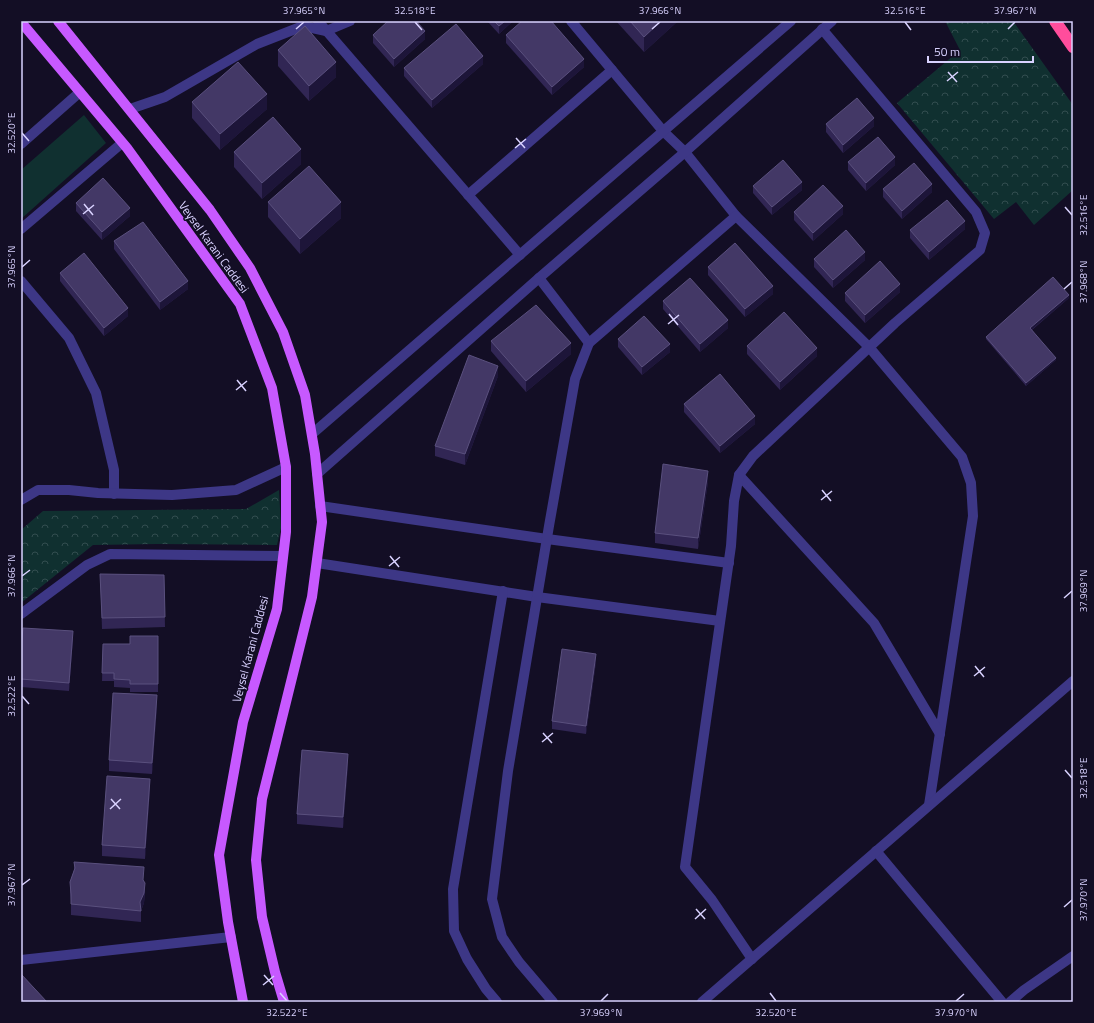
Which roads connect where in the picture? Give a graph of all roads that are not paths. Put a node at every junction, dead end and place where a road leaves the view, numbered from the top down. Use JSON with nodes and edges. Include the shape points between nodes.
{"nodes":[{"id":1,"x":58,"y":21,"type":"edge"},
{"id":2,"x":318,"y":21,"type":"edge"},
{"id":3,"x":350,"y":21,"type":"edge"},
{"id":4,"x":571,"y":21,"type":"edge"},
{"id":5,"x":791,"y":21,"type":"edge"},
{"id":6,"x":832,"y":21,"type":"edge"},
{"id":7,"x":1055,"y":21,"type":"edge"},
{"id":8,"x":21,"y":22,"type":"edge"},
{"id":9,"x":822,"y":29,"type":"junction"},
{"id":10,"x":326,"y":31,"type":"junction"},
{"id":11,"x":1073,"y":47,"type":"edge"},
{"id":12,"x":612,"y":70,"type":"junction"},
{"id":13,"x":80,"y":92,"type":"junction"},
{"id":14,"x":130,"y":109,"type":"junction"},
{"id":15,"x":663,"y":131,"type":"junction"},
{"id":16,"x":122,"y":143,"type":"junction"},
{"id":17,"x":21,"y":144,"type":"edge"},
{"id":18,"x":685,"y":152,"type":"junction"},
{"id":19,"x":468,"y":195,"type":"junction"},
{"id":20,"x":736,"y":216,"type":"junction"},
{"id":21,"x":21,"y":229,"type":"edge"},
{"id":22,"x":520,"y":255,"type":"junction"},
{"id":23,"x":539,"y":278,"type":"junction"},
{"id":24,"x":21,"y":281,"type":"edge"},
{"id":25,"x":589,"y":343,"type":"junction"},
{"id":26,"x":869,"y":347,"type":"junction"},
{"id":27,"x":312,"y":434,"type":"junction"},
{"id":28,"x":286,"y":467,"type":"junction"},
{"id":29,"x":317,"y":474,"type":"junction"},
{"id":30,"x":740,"y":476,"type":"junction"},
{"id":31,"x":114,"y":494,"type":"junction"},
{"id":32,"x":21,"y":500,"type":"edge"},
{"id":33,"x":320,"y":506,"type":"junction"},
{"id":34,"x":547,"y":539,"type":"junction"},
{"id":35,"x":283,"y":556,"type":"junction"},
{"id":36,"x":317,"y":563,"type":"junction"},
{"id":37,"x":729,"y":563,"type":"junction"},
{"id":38,"x":503,"y":591,"type":"junction"},
{"id":39,"x":537,"y":597,"type":"junction"},
{"id":40,"x":21,"y":614,"type":"edge"},
{"id":41,"x":720,"y":622,"type":"junction"},
{"id":42,"x":1073,"y":681,"type":"edge"},
{"id":43,"x":940,"y":734,"type":"junction"},
{"id":44,"x":929,"y":805,"type":"junction"},
{"id":45,"x":876,"y":851,"type":"junction"},
{"id":46,"x":231,"y":936,"type":"junction"},
{"id":47,"x":1073,"y":956,"type":"edge"},
{"id":48,"x":752,"y":959,"type":"junction"},
{"id":49,"x":21,"y":960,"type":"edge"},
{"id":50,"x":243,"y":1002,"type":"edge"},
{"id":51,"x":284,"y":1002,"type":"edge"},
{"id":52,"x":497,"y":1002,"type":"edge"},
{"id":53,"x":553,"y":1002,"type":"edge"},
{"id":54,"x":702,"y":1002,"type":"edge"},
{"id":55,"x":1002,"y":1002,"type":"edge"},
{"id":56,"x":1010,"y":1002,"type":"edge"}],
"edges":[{"from":1,"to":14,"type":"main road","name":"Veysel Karani Caddesi"},
{"from":2,"to":10,"type":"street"},
{"from":3,"to":10,"type":"street"},
{"from":4,"to":12,"type":"street"},
{"from":5,"to":15,"type":"street"},
{"from":6,"to":9,"type":"street"},
{"from":7,"to":11,"type":"highway"},
{"from":8,"to":13,"type":"main road","name":"Veysel Karani Caddesi"},
{"from":9,"to":18,"type":"street"},
{"from":9,"to":26,"type":"street","via":[[976,212],[984,233],[980,250]]},
{"from":10,"to":14,"type":"street","via":[[303,26],[264,41],[166,97]]},
{"from":10,"to":19,"type":"street"},
{"from":12,"to":15,"type":"street"},
{"from":12,"to":19,"type":"street"},
{"from":13,"to":16,"type":"main road","name":"Veysel Karani Caddesi"},
{"from":13,"to":17,"type":"street"},
{"from":14,"to":27,"type":"main road","name":"Veysel Karani Caddesi","via":[[210,210],[250,268],[284,332],[305,395]]},
{"from":15,"to":18,"type":"street"},
{"from":15,"to":22,"type":"street"},
{"from":16,"to":21,"type":"street"},
{"from":16,"to":28,"type":"main road","name":"Veysel Karani Caddesi","via":[[240,304],[272,388]]},
{"from":18,"to":20,"type":"street"},
{"from":18,"to":23,"type":"street"},
{"from":19,"to":22,"type":"street"},
{"from":20,"to":25,"type":"street"},
{"from":20,"to":26,"type":"street"},
{"from":22,"to":27,"type":"street"},
{"from":23,"to":25,"type":"street"},
{"from":23,"to":29,"type":"street"},
{"from":24,"to":31,"type":"street","via":[[69,338],[96,393],[114,470]]},
{"from":25,"to":34,"type":"street","via":[[575,379]]},
{"from":26,"to":30,"type":"street","via":[[753,456]]},
{"from":26,"to":43,"type":"street","via":[[962,457],[971,483],[973,516]]},
{"from":27,"to":29,"type":"main road","name":"Veysel Karani Caddesi"},
{"from":28,"to":31,"type":"street","via":[[236,490]]},
{"from":28,"to":35,"type":"main road","name":"Veysel Karani Caddesi","via":[[286,532]]},
{"from":29,"to":33,"type":"main road","name":"Veysel Karani Caddesi"},
{"from":30,"to":37,"type":"street","via":[[734,501]]},
{"from":30,"to":43,"type":"street","via":[[874,623]]},
{"from":31,"to":32,"type":"street","via":[[38,490]]},
{"from":33,"to":34,"type":"street"},
{"from":33,"to":36,"type":"main road","name":"Veysel Karani Caddesi","via":[[322,522]]},
{"from":34,"to":37,"type":"street"},
{"from":34,"to":39,"type":"street"},
{"from":35,"to":40,"type":"street","via":[[110,554],[87,565]]},
{"from":35,"to":46,"type":"main road","name":"Veysel Karani Caddesi","via":[[277,609],[243,722],[219,855]]},
{"from":36,"to":38,"type":"street"},
{"from":36,"to":51,"type":"main road","name":"Veysel Karani Caddesi","via":[[312,598],[262,799],[256,860],[262,917]]},
{"from":37,"to":41,"type":"street"},
{"from":38,"to":39,"type":"street"},
{"from":38,"to":52,"type":"street","via":[[453,889],[454,931],[467,959]]},
{"from":39,"to":41,"type":"street"},
{"from":39,"to":53,"type":"street","via":[[508,771],[492,899],[502,937],[519,962]]},
{"from":41,"to":48,"type":"street","via":[[685,867],[712,900]]},
{"from":42,"to":44,"type":"street"},
{"from":43,"to":44,"type":"street"},
{"from":44,"to":45,"type":"street"},
{"from":45,"to":48,"type":"street"},
{"from":45,"to":55,"type":"street"},
{"from":46,"to":49,"type":"street"},
{"from":46,"to":50,"type":"main road","name":"Veysel Karani Caddesi"},
{"from":47,"to":56,"type":"street"},
{"from":48,"to":54,"type":"street"}]}
